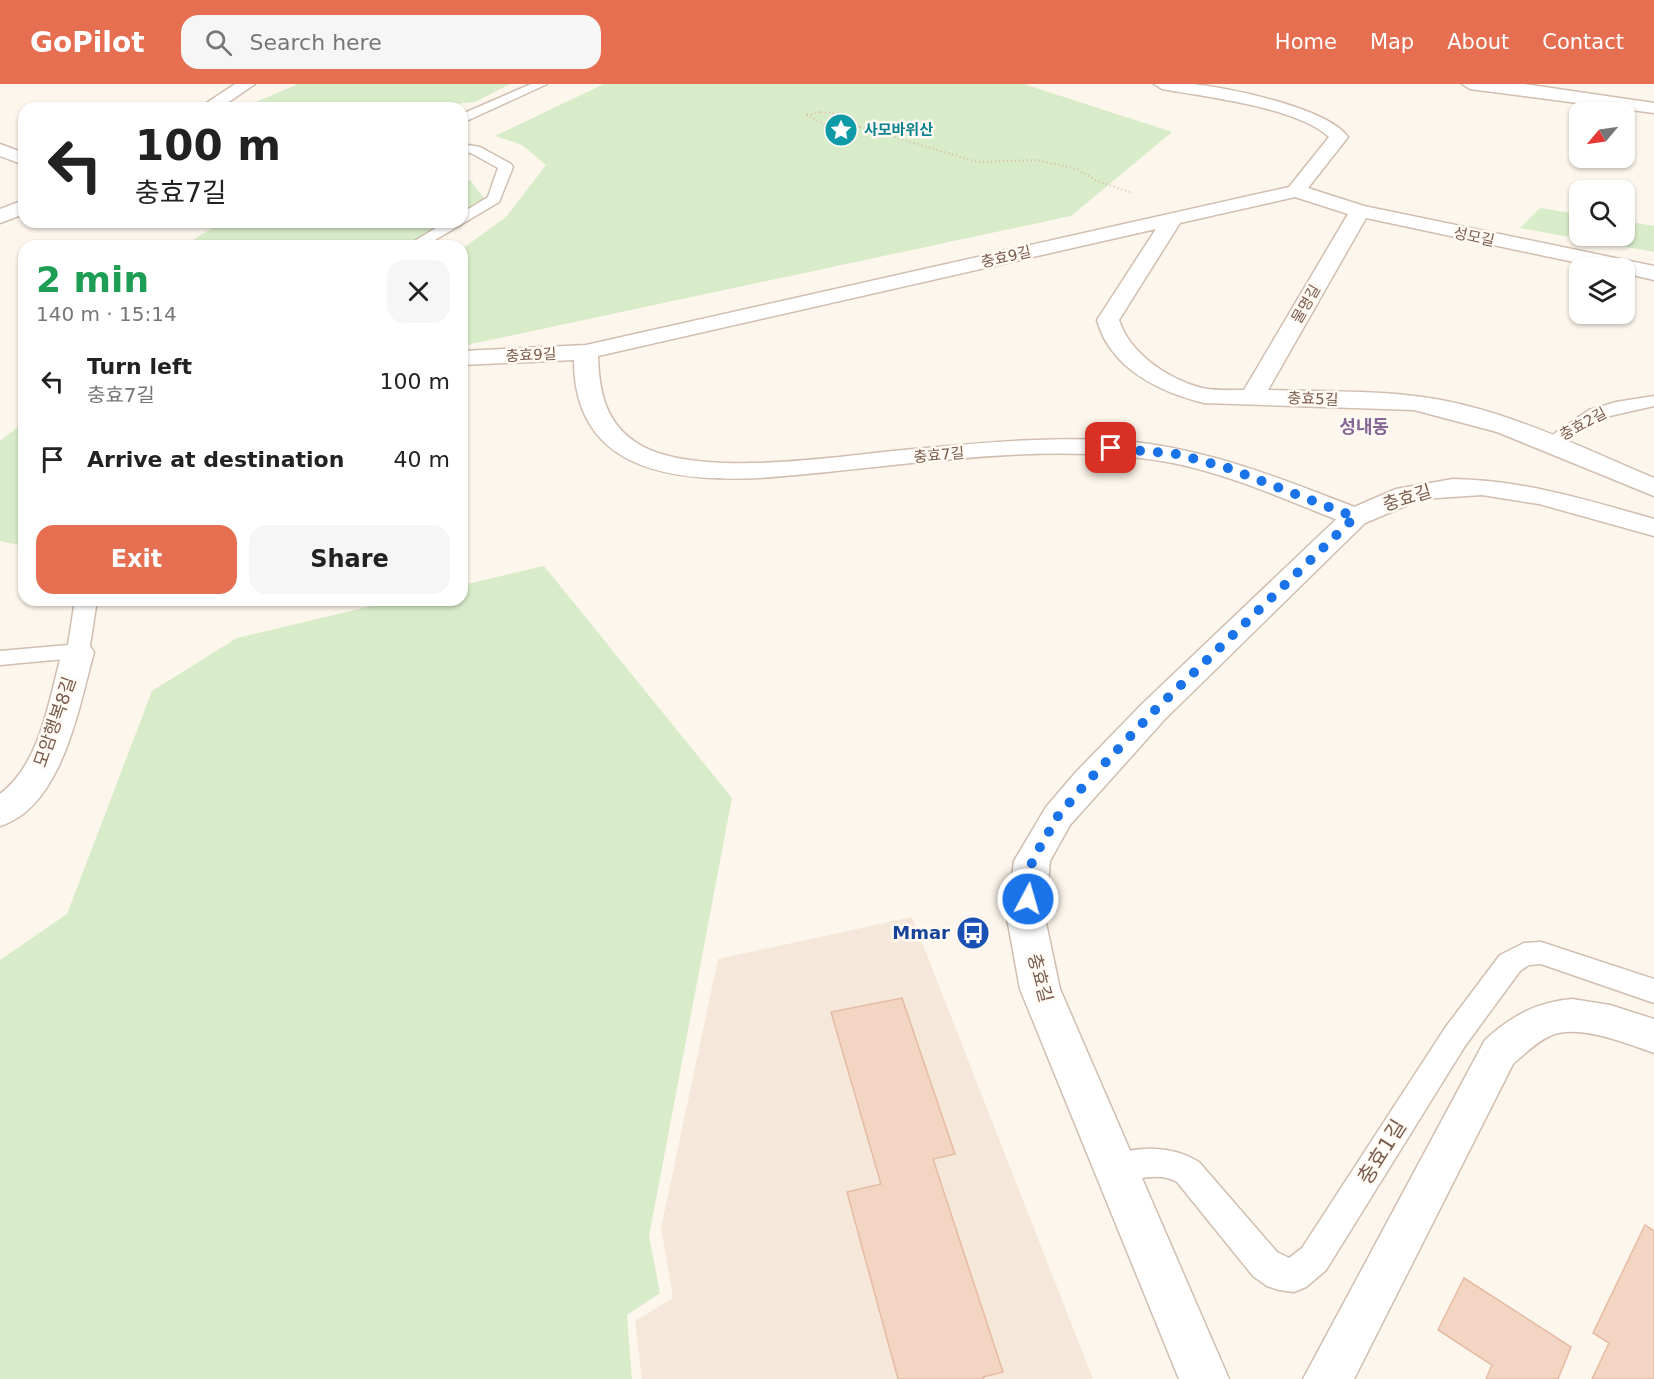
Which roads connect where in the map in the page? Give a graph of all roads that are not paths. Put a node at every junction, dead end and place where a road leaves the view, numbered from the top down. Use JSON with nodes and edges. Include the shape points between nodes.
{"nodes":[{"id":1,"x":247,"y":84,"type":"edge"},
{"id":2,"x":541,"y":84,"type":"edge"},
{"id":3,"x":1162,"y":84,"type":"edge"},
{"id":4,"x":1470,"y":84,"type":"edge"},
{"id":5,"x":218,"y":102,"type":"edge"},
{"id":6,"x":1654,"y":108,"type":"edge"},
{"id":7,"x":468,"y":116,"type":"edge"},
{"id":8,"x":468,"y":149,"type":"edge"},
{"id":9,"x":0,"y":150,"type":"edge"},
{"id":10,"x":18,"y":157,"type":"edge"},
{"id":11,"x":1296,"y":191,"type":"junction"},
{"id":12,"x":18,"y":209,"type":"edge"},
{"id":13,"x":1360,"y":211,"type":"junction"},
{"id":14,"x":468,"y":215,"type":"edge"},
{"id":15,"x":0,"y":217,"type":"edge"},
{"id":16,"x":1181,"y":218,"type":"junction"},
{"id":17,"x":446,"y":228,"type":"edge"},
{"id":18,"x":425,"y":240,"type":"edge"},
{"id":19,"x":1654,"y":273,"type":"edge"},
{"id":20,"x":586,"y":352,"type":"junction"},
{"id":21,"x":468,"y":358,"type":"edge"},
{"id":22,"x":1252,"y":397,"type":"junction"},
{"id":23,"x":1654,"y":401,"type":"edge"},
{"id":24,"x":1548,"y":444,"type":"junction"},
{"id":25,"x":1654,"y":488,"type":"edge"},
{"id":26,"x":1355,"y":517,"type":"junction"},
{"id":27,"x":1654,"y":528,"type":"edge"},
{"id":28,"x":85,"y":606,"type":"edge"},
{"id":29,"x":78,"y":652,"type":"junction"},
{"id":30,"x":0,"y":658,"type":"edge"},
{"id":31,"x":0,"y":813,"type":"edge"},
{"id":32,"x":1654,"y":991,"type":"edge"},
{"id":33,"x":1654,"y":1036,"type":"edge"},
{"id":34,"x":1115,"y":1168,"type":"junction"},
{"id":35,"x":1204,"y":1379,"type":"edge"},
{"id":36,"x":1328,"y":1379,"type":"edge"}],
"edges":[{"from":1,"to":5,"type":"street"},
{"from":2,"to":7,"type":"lane"},
{"from":3,"to":11,"type":"street","via":[[1286,110],[1336,132],[1339,137]]},
{"from":4,"to":6,"type":"street"},
{"from":8,"to":14,"type":"lane","via":[[506,167],[494,199]]},
{"from":9,"to":10,"type":"street"},
{"from":11,"to":13,"type":"street","name":"성모길"},
{"from":11,"to":16,"type":"street","name":"충효9길"},
{"from":12,"to":15,"type":"street"},
{"from":13,"to":19,"type":"street","name":"성모길"},
{"from":13,"to":22,"type":"street","name":"물명길"},
{"from":16,"to":20,"type":"street","name":"충효9길"},
{"from":16,"to":22,"type":"street","name":"충효5길","via":[[1114,308],[1108,320],[1110,330],[1134,359],[1170,384],[1206,396]]},
{"from":17,"to":18,"type":"lane"},
{"from":20,"to":21,"type":"street","name":"충효9길"},
{"from":20,"to":26,"type":"street","name":"충효7길","via":[[586,389],[602,425],[634,452],[684,468],[733,472],[1016,448],[1111,448],[1176,454],[1225,467]]},
{"from":22,"to":24,"type":"street","name":"충효5길","via":[[1414,403],[1466,414]]},
{"from":23,"to":24,"type":"lane","name":"충효2길","via":[[1595,414]]},
{"from":24,"to":25,"type":"street","name":"충효5길"},
{"from":26,"to":27,"type":"street","name":"충효길","via":[[1422,490],[1468,487],[1529,493]]},
{"from":26,"to":34,"type":"street","name":"충효길","via":[[1154,711],[1088,781],[1058,816],[1032,861],[1026,918],[1040,989]]},
{"from":28,"to":29,"type":"lane"},
{"from":29,"to":30,"type":"lane"},
{"from":29,"to":31,"type":"street","name":"모암행복8길","via":[[41,770],[11,806]]},
{"from":32,"to":34,"type":"lane","name":"충효1길","via":[[1542,954],[1527,952],[1510,963],[1455,1037],[1314,1259],[1294,1275],[1279,1274],[1265,1264],[1178,1164],[1166,1161]]},
{"from":33,"to":36,"type":"street","via":[[1578,1014],[1556,1015],[1515,1035],[1499,1052]]},
{"from":34,"to":35,"type":"street","name":"충효길"}]}
